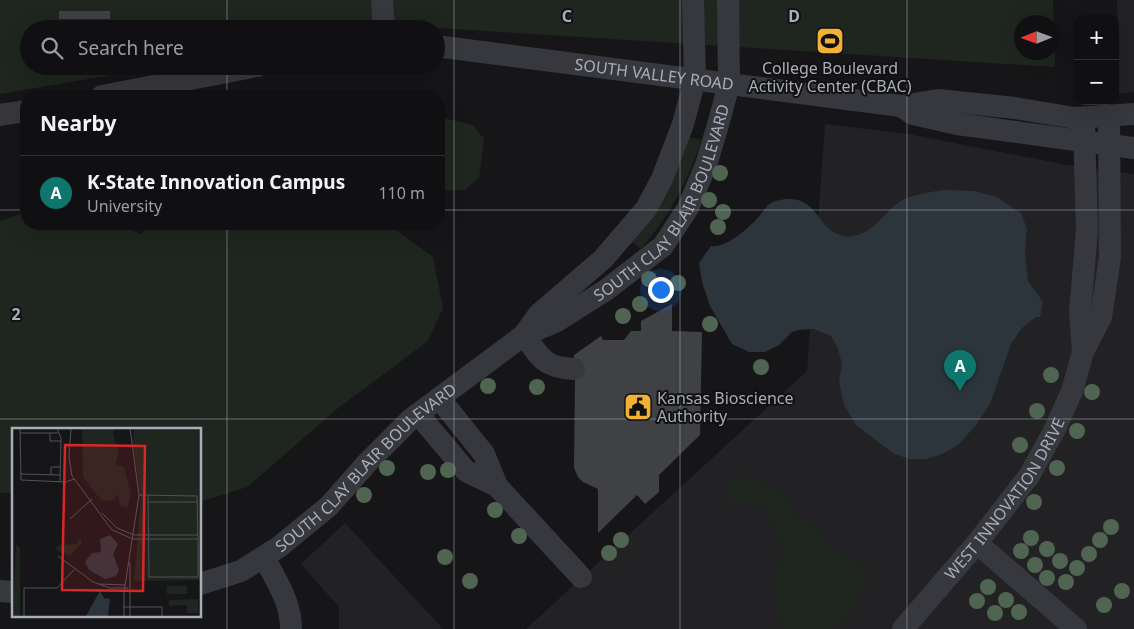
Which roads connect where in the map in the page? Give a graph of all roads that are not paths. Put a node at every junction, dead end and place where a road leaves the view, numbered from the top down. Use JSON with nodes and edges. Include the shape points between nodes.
{"nodes":[{"id":1,"x":382,"y":0,"type":"edge"},
{"id":2,"x":693,"y":0,"type":"edge"},
{"id":3,"x":728,"y":0,"type":"edge"},
{"id":4,"x":383,"y":20,"type":"edge"},
{"id":5,"x":445,"y":47,"type":"edge"},
{"id":6,"x":210,"y":75,"type":"edge"},
{"id":7,"x":695,"y":79,"type":"junction"},
{"id":8,"x":729,"y":84,"type":"junction"},
{"id":9,"x":133,"y":90,"type":"edge"},
{"id":10,"x":901,"y":106,"type":"junction"},
{"id":11,"x":20,"y":112,"type":"edge"},
{"id":12,"x":1134,"y":114,"type":"edge"},
{"id":13,"x":0,"y":115,"type":"edge"},
{"id":14,"x":1109,"y":116,"type":"junction"},
{"id":15,"x":1084,"y":117,"type":"junction"},
{"id":16,"x":1083,"y":141,"type":"junction"},
{"id":17,"x":1108,"y":144,"type":"junction"},
{"id":18,"x":1134,"y":148,"type":"edge"},
{"id":19,"x":524,"y":335,"type":"junction"},
{"id":20,"x":1083,"y":352,"type":"junction"},
{"id":21,"x":574,"y":369,"type":"dead end"},
{"id":22,"x":439,"y":398,"type":"junction"},
{"id":23,"x":418,"y":414,"type":"junction"},
{"id":24,"x":497,"y":486,"type":"junction"},
{"id":25,"x":977,"y":542,"type":"junction"},
{"id":26,"x":264,"y":557,"type":"junction"},
{"id":27,"x":582,"y":577,"type":"dead end"},
{"id":28,"x":201,"y":584,"type":"edge"},
{"id":29,"x":291,"y":629,"type":"edge"},
{"id":30,"x":902,"y":629,"type":"edge"},
{"id":31,"x":1076,"y":629,"type":"edge"}],
"edges":[{"from":1,"to":4,"type":"street"},
{"from":2,"to":7,"type":"street","name":"SOUTH CLAY BLAIR BOULEVARD"},
{"from":3,"to":8,"type":"street","name":"SOUTH CLAY BLAIR BOULEVARD"},
{"from":5,"to":7,"type":"street","name":"SOUTH VALLEY ROAD"},
{"from":6,"to":9,"type":"street"},
{"from":7,"to":8,"type":"street","name":"SOUTH VALLEY ROAD"},
{"from":7,"to":19,"type":"street","name":"SOUTH CLAY BLAIR BOULEVARD","via":[[670,159],[646,209],[603,259],[539,314]]},
{"from":8,"to":10,"type":"street","name":"SOUTH VALLEY ROAD"},
{"from":8,"to":19,"type":"street","name":"SOUTH CLAY BLAIR BOULEVARD","via":[[706,165],[688,208],[663,246],[606,290],[557,322]]},
{"from":10,"to":15,"type":"street","name":"SOUTH VALLEY ROAD","via":[[938,100]]},
{"from":10,"to":16,"type":"street","name":"SOUTH VALLEY ROAD","via":[[913,114],[957,124]]},
{"from":11,"to":13,"type":"street"},
{"from":12,"to":14,"type":"street","name":"SOUTH VALLEY ROAD"},
{"from":14,"to":15,"type":"street","name":"SOUTH VALLEY ROAD"},
{"from":14,"to":17,"type":"street","name":"WEST INNOVATION DRIVE"},
{"from":15,"to":16,"type":"street","name":"WEST INNOVATION DRIVE"},
{"from":16,"to":17,"type":"street","name":"SOUTH VALLEY ROAD"},
{"from":16,"to":20,"type":"street","name":"WEST INNOVATION DRIVE","via":[[1087,231],[1080,310]]},
{"from":17,"to":18,"type":"street","name":"SOUTH VALLEY ROAD"},
{"from":17,"to":20,"type":"street","name":"WEST INNOVATION DRIVE","via":[[1110,257],[1102,317]]},
{"from":19,"to":21,"type":"street","via":[[547,363]]},
{"from":19,"to":22,"type":"street","name":"SOUTH CLAY BLAIR BOULEVARD"},
{"from":20,"to":25,"type":"street","name":"WEST INNOVATION DRIVE","via":[[1072,391],[1054,431],[1033,468]]},
{"from":22,"to":23,"type":"street","name":"SOUTH CLAY BLAIR BOULEVARD"},
{"from":22,"to":24,"type":"street","via":[[484,454]]},
{"from":23,"to":24,"type":"street","via":[[466,471]]},
{"from":23,"to":26,"type":"street","name":"SOUTH CLAY BLAIR BOULEVARD","via":[[367,463],[329,506]]},
{"from":24,"to":27,"type":"street"},
{"from":25,"to":30,"type":"street","name":"WEST INNOVATION DRIVE"},
{"from":25,"to":31,"type":"street"},
{"from":26,"to":28,"type":"street","name":"SOUTH CLAY BLAIR BOULEVARD","via":[[242,571]]},
{"from":26,"to":29,"type":"street","via":[[286,598]]}]}
